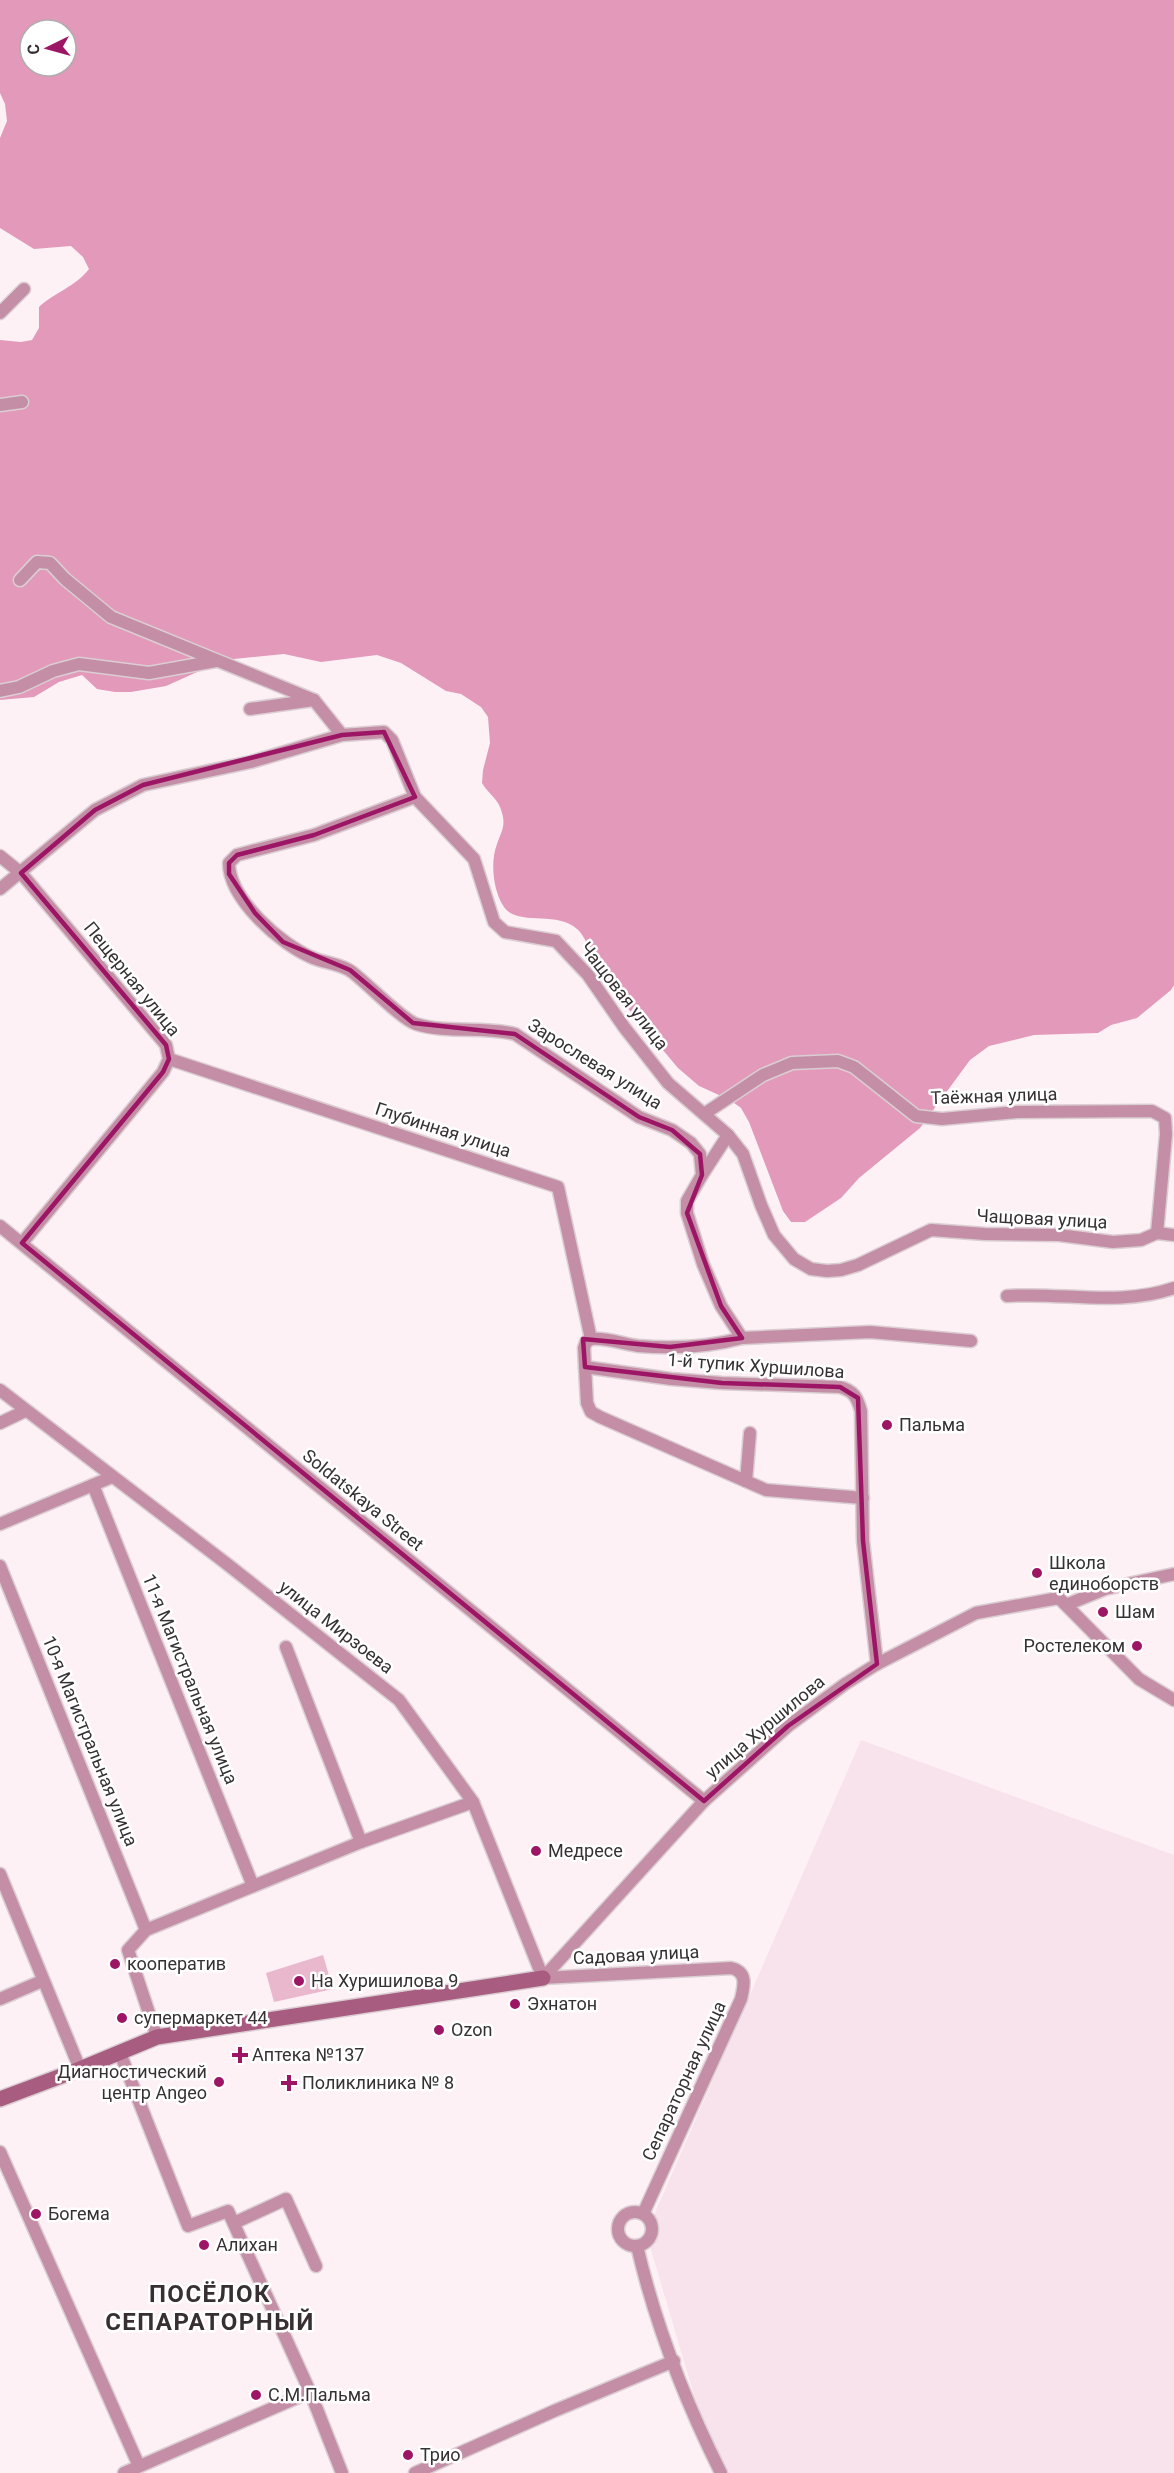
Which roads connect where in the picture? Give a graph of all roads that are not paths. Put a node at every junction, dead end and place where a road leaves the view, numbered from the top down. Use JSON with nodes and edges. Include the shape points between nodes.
{"nodes":[{"id":1,"x":24,"y":289,"type":"dead end"},
{"id":2,"x":0,"y":314,"type":"edge"},
{"id":3,"x":22,"y":402,"type":"dead end"},
{"id":4,"x":0,"y":405,"type":"edge"},
{"id":5,"x":20,"y":580,"type":"dead end"},
{"id":6,"x":217,"y":660,"type":"junction"},
{"id":7,"x":0,"y":691,"type":"edge"},
{"id":8,"x":314,"y":700,"type":"junction"},
{"id":9,"x":250,"y":709,"type":"dead end"},
{"id":10,"x":342,"y":735,"type":"junction"},
{"id":11,"x":415,"y":797,"type":"junction"},
{"id":12,"x":0,"y":856,"type":"edge"},
{"id":13,"x":21,"y":873,"type":"junction"},
{"id":14,"x":0,"y":889,"type":"edge"},
{"id":15,"x":169,"y":1059,"type":"junction"},
{"id":16,"x":704,"y":1114,"type":"junction"},
{"id":17,"x":728,"y":1135,"type":"junction"},
{"id":18,"x":702,"y":1175,"type":"junction"},
{"id":19,"x":0,"y":1226,"type":"edge"},
{"id":20,"x":1157,"y":1233,"type":"junction"},
{"id":21,"x":1174,"y":1235,"type":"edge"},
{"id":22,"x":22,"y":1243,"type":"junction"},
{"id":23,"x":1174,"y":1288,"type":"edge"},
{"id":24,"x":1007,"y":1296,"type":"dead end"},
{"id":25,"x":742,"y":1338,"type":"junction"},
{"id":26,"x":591,"y":1339,"type":"junction"},
{"id":27,"x":971,"y":1341,"type":"dead end"},
{"id":28,"x":585,"y":1367,"type":"junction"},
{"id":29,"x":0,"y":1390,"type":"edge"},
{"id":30,"x":25,"y":1411,"type":"junction"},
{"id":31,"x":0,"y":1422,"type":"edge"},
{"id":32,"x":750,"y":1432,"type":"dead end"},
{"id":33,"x":112,"y":1477,"type":"junction"},
{"id":34,"x":746,"y":1481,"type":"junction"},
{"id":35,"x":93,"y":1485,"type":"junction"},
{"id":36,"x":863,"y":1498,"type":"junction"},
{"id":37,"x":0,"y":1524,"type":"edge"},
{"id":38,"x":0,"y":1566,"type":"edge"},
{"id":39,"x":1174,"y":1574,"type":"edge"},
{"id":40,"x":1066,"y":1605,"type":"junction"},
{"id":41,"x":286,"y":1647,"type":"dead end"},
{"id":42,"x":877,"y":1664,"type":"junction"},
{"id":43,"x":1174,"y":1700,"type":"edge"},
{"id":44,"x":704,"y":1801,"type":"junction"},
{"id":45,"x":473,"y":1802,"type":"junction"},
{"id":46,"x":361,"y":1842,"type":"junction"},
{"id":47,"x":0,"y":1874,"type":"edge"},
{"id":48,"x":253,"y":1886,"type":"junction"},
{"id":49,"x":146,"y":1930,"type":"junction"},
{"id":50,"x":731,"y":1968,"type":"joint"},
{"id":51,"x":543,"y":1978,"type":"junction"},
{"id":52,"x":42,"y":1980,"type":"junction"},
{"id":53,"x":0,"y":1999,"type":"edge"},
{"id":54,"x":158,"y":2037,"type":"junction"},
{"id":55,"x":120,"y":2053,"type":"junction"},
{"id":56,"x":80,"y":2069,"type":"junction"},
{"id":57,"x":2,"y":2094,"type":"edge"},
{"id":58,"x":0,"y":2152,"type":"edge"},
{"id":59,"x":643,"y":2214,"type":"junction"},
{"id":60,"x":234,"y":2223,"type":"junction"},
{"id":61,"x":637,"y":2246,"type":"junction"},
{"id":62,"x":316,"y":2266,"type":"dead end"},
{"id":63,"x":674,"y":2361,"type":"junction"},
{"id":64,"x":310,"y":2392,"type":"junction"},
{"id":65,"x":139,"y":2466,"type":"junction"},
{"id":66,"x":124,"y":2473,"type":"edge"},
{"id":67,"x":342,"y":2473,"type":"edge"},
{"id":68,"x":415,"y":2473,"type":"edge"},
{"id":69,"x":721,"y":2473,"type":"edge"}],
"edges":[{"from":1,"to":2,"type":"street"},
{"from":3,"to":4,"type":"street"},
{"from":5,"to":6,"type":"street","via":[[37,562],[50,563],[111,617]]},
{"from":6,"to":7,"type":"street","via":[[149,673],[79,664]]},
{"from":6,"to":8,"type":"street"},
{"from":8,"to":9,"type":"street"},
{"from":8,"to":10,"type":"street"},
{"from":10,"to":11,"type":"street","name":"Чащовая улица","via":[[384,732],[392,740]]},
{"from":10,"to":13,"type":"street","name":"Чащовая улица","via":[[250,762],[143,785],[95,810]]},
{"from":11,"to":16,"type":"street","name":"Чащовая улица","via":[[474,859],[494,922],[505,932],[556,940],[588,975],[668,1083]]},
{"from":11,"to":18,"type":"street","name":"Зарослевая улица","via":[[314,835],[237,855],[229,863],[229,874],[255,913],[283,942],[313,958],[350,970],[413,1023],[515,1034],[639,1117],[672,1130],[691,1143],[700,1154]]},
{"from":12,"to":13,"type":"street","name":"Пещерная улица"},
{"from":13,"to":14,"type":"street","name":"Чащовая улица"},
{"from":13,"to":15,"type":"street","name":"Пещерная улица","via":[[166,1045]]},
{"from":15,"to":22,"type":"street","name":"Пещерная улица","via":[[163,1072]]},
{"from":15,"to":26,"type":"street","name":"Глубинная улица","via":[[558,1187]]},
{"from":16,"to":17,"type":"street","name":"Чащовая улица"},
{"from":16,"to":20,"type":"street","name":"Таёжная улица","via":[[763,1075],[792,1063],[838,1061],[854,1067],[916,1116],[942,1119],[1017,1112],[1152,1111],[1165,1118],[1166,1134]]},
{"from":17,"to":18,"type":"street"},
{"from":17,"to":20,"type":"street","name":"Чащовая улица","via":[[743,1154],[774,1235],[794,1259],[811,1269],[827,1271],[858,1264],[931,1230],[1059,1234],[1113,1242],[1141,1240]]},
{"from":18,"to":25,"type":"street","via":[[687,1201],[687,1213],[721,1306]]},
{"from":19,"to":22,"type":"street","name":"Soldatskaya Street"},
{"from":20,"to":21,"type":"street"},
{"from":22,"to":44,"type":"street","name":"Soldatskaya Street"},
{"from":23,"to":24,"type":"street","via":[[1150,1296],[1109,1298]]},
{"from":25,"to":26,"type":"street","name":"1-й тупик Хуршилова","via":[[670,1347]]},
{"from":25,"to":27,"type":"street","via":[[870,1332]]},
{"from":26,"to":28,"type":"street","via":[[584,1348]]},
{"from":28,"to":34,"type":"street","via":[[591,1412]]},
{"from":28,"to":36,"type":"street","name":"1-й тупик Хуршилова","via":[[671,1379],[850,1390],[858,1398],[861,1411]]},
{"from":29,"to":30,"type":"street","name":"улица Мирзоева"},
{"from":30,"to":31,"type":"street"},
{"from":30,"to":33,"type":"street","name":"улица Мирзоева"},
{"from":32,"to":34,"type":"street"},
{"from":33,"to":35,"type":"street"},
{"from":33,"to":45,"type":"street","name":"улица Мирзоева","via":[[399,1700]]},
{"from":34,"to":36,"type":"street","via":[[766,1490]]},
{"from":35,"to":37,"type":"street"},
{"from":35,"to":48,"type":"street","name":"11-я Магистральная улица"},
{"from":36,"to":42,"type":"street","name":"1-й тупик Хуршилова"},
{"from":38,"to":49,"type":"street","name":"10-я Магистральная улица"},
{"from":39,"to":40,"type":"street","via":[[1105,1589]]},
{"from":40,"to":42,"type":"street","name":"улица Хуршилова","via":[[1059,1598],[976,1613]]},
{"from":40,"to":43,"type":"street","via":[[1139,1679]]},
{"from":41,"to":46,"type":"street"},
{"from":42,"to":44,"type":"street","name":"улица Хуршилова","via":[[788,1726]]},
{"from":44,"to":51,"type":"street","name":"улица Хуршилова"},
{"from":45,"to":46,"type":"street"},
{"from":45,"to":51,"type":"street","name":"улица Мирзоева"},
{"from":46,"to":48,"type":"street"},
{"from":47,"to":52,"type":"street"},
{"from":48,"to":49,"type":"street"},
{"from":49,"to":54,"type":"street","via":[[128,1950]]},
{"from":50,"to":51,"type":"street","name":"Садовая улица"},
{"from":50,"to":59,"type":"street","name":"Сепараторная улица","via":[[743,1974],[741,1999]]},
{"from":51,"to":54,"type":"street"},
{"from":52,"to":53,"type":"street"},
{"from":52,"to":56,"type":"street"},
{"from":54,"to":55,"type":"street"},
{"from":55,"to":56,"type":"street"},
{"from":55,"to":60,"type":"street","via":[[188,2226],[228,2211]]},
{"from":56,"to":57,"type":"street"},
{"from":58,"to":65,"type":"street"},
{"from":59,"to":61,"type":"street","via":[[652,2229],[648,2241]]},
{"from":59,"to":61,"type":"street","via":[[627,2214],[619,2225],[620,2238]]},
{"from":60,"to":62,"type":"street","via":[[286,2199]]},
{"from":60,"to":64,"type":"street"},
{"from":61,"to":63,"type":"street"},
{"from":63,"to":68,"type":"street"},
{"from":63,"to":69,"type":"street"},
{"from":64,"to":65,"type":"street"},
{"from":64,"to":67,"type":"street"},
{"from":65,"to":66,"type":"street"}]}
